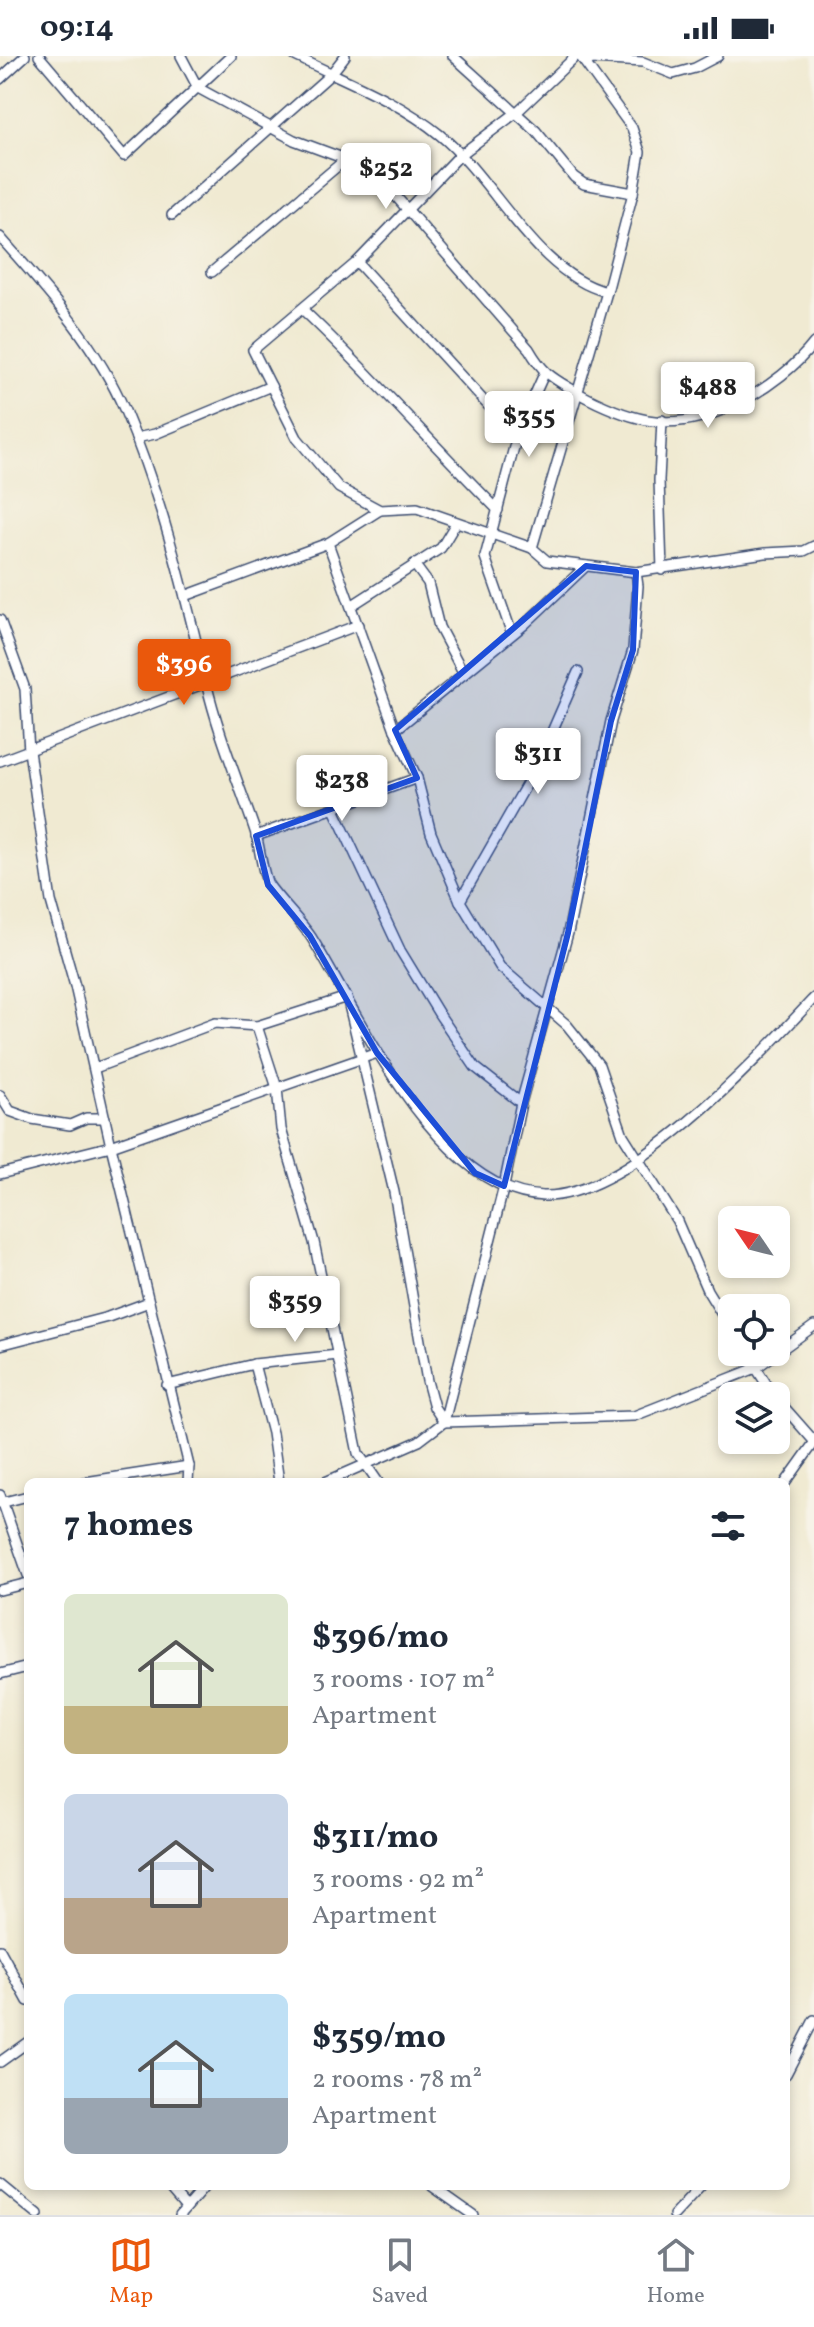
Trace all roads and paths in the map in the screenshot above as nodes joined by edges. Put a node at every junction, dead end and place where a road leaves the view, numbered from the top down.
1 (25, 56) edge
2 (39, 56) edge
3 (181, 56) edge
4 (231, 56) edge
5 (295, 56) edge
6 (345, 56) edge
7 (453, 56) edge
8 (718, 56) edge
9 (581, 58) edge
10 (331, 74) junction
11 (0, 79) edge
12 (198, 88) junction
13 (517, 112) junction
14 (270, 128) junction
15 (459, 156) junction
16 (346, 159) junction
17 (633, 193) junction
18 (408, 212) junction
19 (172, 215) dead end
20 (0, 237) edge
21 (357, 262) junction
22 (212, 272) dead end
23 (607, 292) junction
24 (302, 309) junction
25 (814, 343) edge
26 (544, 374) junction
27 (271, 386) junction
28 (579, 393) junction
29 (662, 420) junction
30 (518, 432) junction
31 (136, 438) junction
32 (380, 510) junction
33 (498, 510) junction
34 (456, 523) junction
35 (491, 534) junction
36 (328, 543) junction
37 (814, 546) edge
38 (532, 548) junction
39 (414, 564) junction
40 (586, 566) junction
41 (662, 570) junction
42 (636, 572) junction
43 (185, 596) junction
44 (351, 606) junction
45 (0, 620) edge
46 (358, 625) junction
47 (512, 634) junction
48 (578, 672) dead end
49 (464, 674) junction
50 (205, 682) junction
51 (395, 730) junction
52 (29, 751) junction
53 (0, 761) edge
54 (417, 778) junction
55 (334, 809) junction
56 (256, 836) junction
57 (460, 901) junction
58 (347, 997) junction
59 (814, 998) edge
60 (547, 1008) junction
61 (257, 1026) junction
62 (377, 1053) junction
63 (362, 1058) junction
64 (95, 1068) junction
65 (277, 1088) junction
66 (0, 1095) edge
67 (521, 1103) junction
68 (105, 1118) junction
69 (111, 1146) junction
70 (637, 1161) junction
71 (0, 1174) edge
72 (504, 1186) junction
73 (149, 1302) junction
74 (718, 1308) edge
75 (814, 1326) edge
76 (0, 1345) edge
77 (338, 1355) junction
78 (254, 1364) junction
79 (756, 1368) junction
80 (765, 1382) edge
81 (167, 1385) junction
82 (790, 1414) edge
83 (444, 1422) junction
84 (814, 1442) edge
85 (365, 1463) junction
86 (189, 1466) junction
87 (111, 1478) edge
88 (188, 1478) edge
89 (278, 1478) edge
90 (333, 1478) edge
91 (375, 1478) edge
92 (789, 1478) edge
93 (24, 1497) edge
94 (1, 1500) edge
95 (24, 1564) edge
96 (24, 1584) edge
97 (0, 1590) edge
98 (24, 1668) edge
99 (0, 1674) edge
100 (0, 1950) edge
101 (24, 1994) edge
102 (814, 2020) edge
103 (24, 2045) edge
104 (0, 2062) edge
105 (790, 2066) edge
106 (0, 2184) edge
107 (170, 2190) edge
108 (201, 2190) edge
109 (438, 2190) edge
110 (697, 2190) edge
111 (183, 2211) edge
112 (38, 2215) edge
113 (473, 2215) edge
114 (674, 2215) edge

1 - 11 street
2 - 12 street
3 - 12 street
4 - 12 street
5 - 10 street
6 - 10 street
7 - 13 street
8 - 9 street
9 - 13 street
9 - 17 street
10 - 14 street
10 - 15 street
12 - 14 street
13 - 15 street
13 - 17 street
14 - 16 street
14 - 19 street
15 - 18 street
15 - 23 street
16 - 18 street
16 - 22 street
17 - 23 street
18 - 21 street
18 - 26 street
20 - 31 street
21 - 24 street
21 - 30 street
23 - 28 street
24 - 27 street
24 - 33 street
25 - 29 street
26 - 28 street
26 - 30 street
27 - 31 street
27 - 32 street
28 - 29 street
28 - 38 street
29 - 41 street
30 - 33 street
31 - 43 street
32 - 34 street
32 - 36 street
33 - 35 street
34 - 35 street
34 - 39 street
35 - 38 street
35 - 47 street
36 - 43 street
36 - 44 street
37 - 41 street
38 - 40 street
39 - 44 street
39 - 49 street
40 - 42 street
40 - 47 street
41 - 42 street
42 - 60 street
43 - 50 street
44 - 46 street
45 - 52 street
46 - 50 street
46 - 51 street
47 - 49 street
48 - 57 street
49 - 51 street
50 - 52 street
50 - 56 street
51 - 54 street
52 - 53 street
52 - 64 street
54 - 55 street
54 - 57 street
55 - 56 street
55 - 67 street
56 - 58 street
57 - 60 street
58 - 61 street
58 - 62 street
58 - 63 street
59 - 70 street
60 - 67 street
60 - 70 street
61 - 64 street
61 - 65 street
62 - 63 street
62 - 72 street
63 - 65 street
63 - 83 street
64 - 68 street
65 - 69 street
65 - 77 street
66 - 68 street
67 - 72 street
68 - 69 street
69 - 71 street
69 - 73 street
70 - 72 street
70 - 74 street
72 - 83 street
73 - 76 street
73 - 81 street
75 - 79 street
77 - 78 street
77 - 85 street
78 - 81 street
78 - 89 street
79 - 80 street
79 - 83 street
81 - 86 street
82 - 84 street
83 - 85 street
84 - 92 street
85 - 90 street
85 - 91 street
86 - 87 street
86 - 88 street
93 - 94 street
94 - 95 street
96 - 97 street
98 - 99 street
100 - 101 street
102 - 105 street
103 - 104 street
106 - 112 street
107 - 111 street
108 - 111 street
109 - 113 street
110 - 114 street

